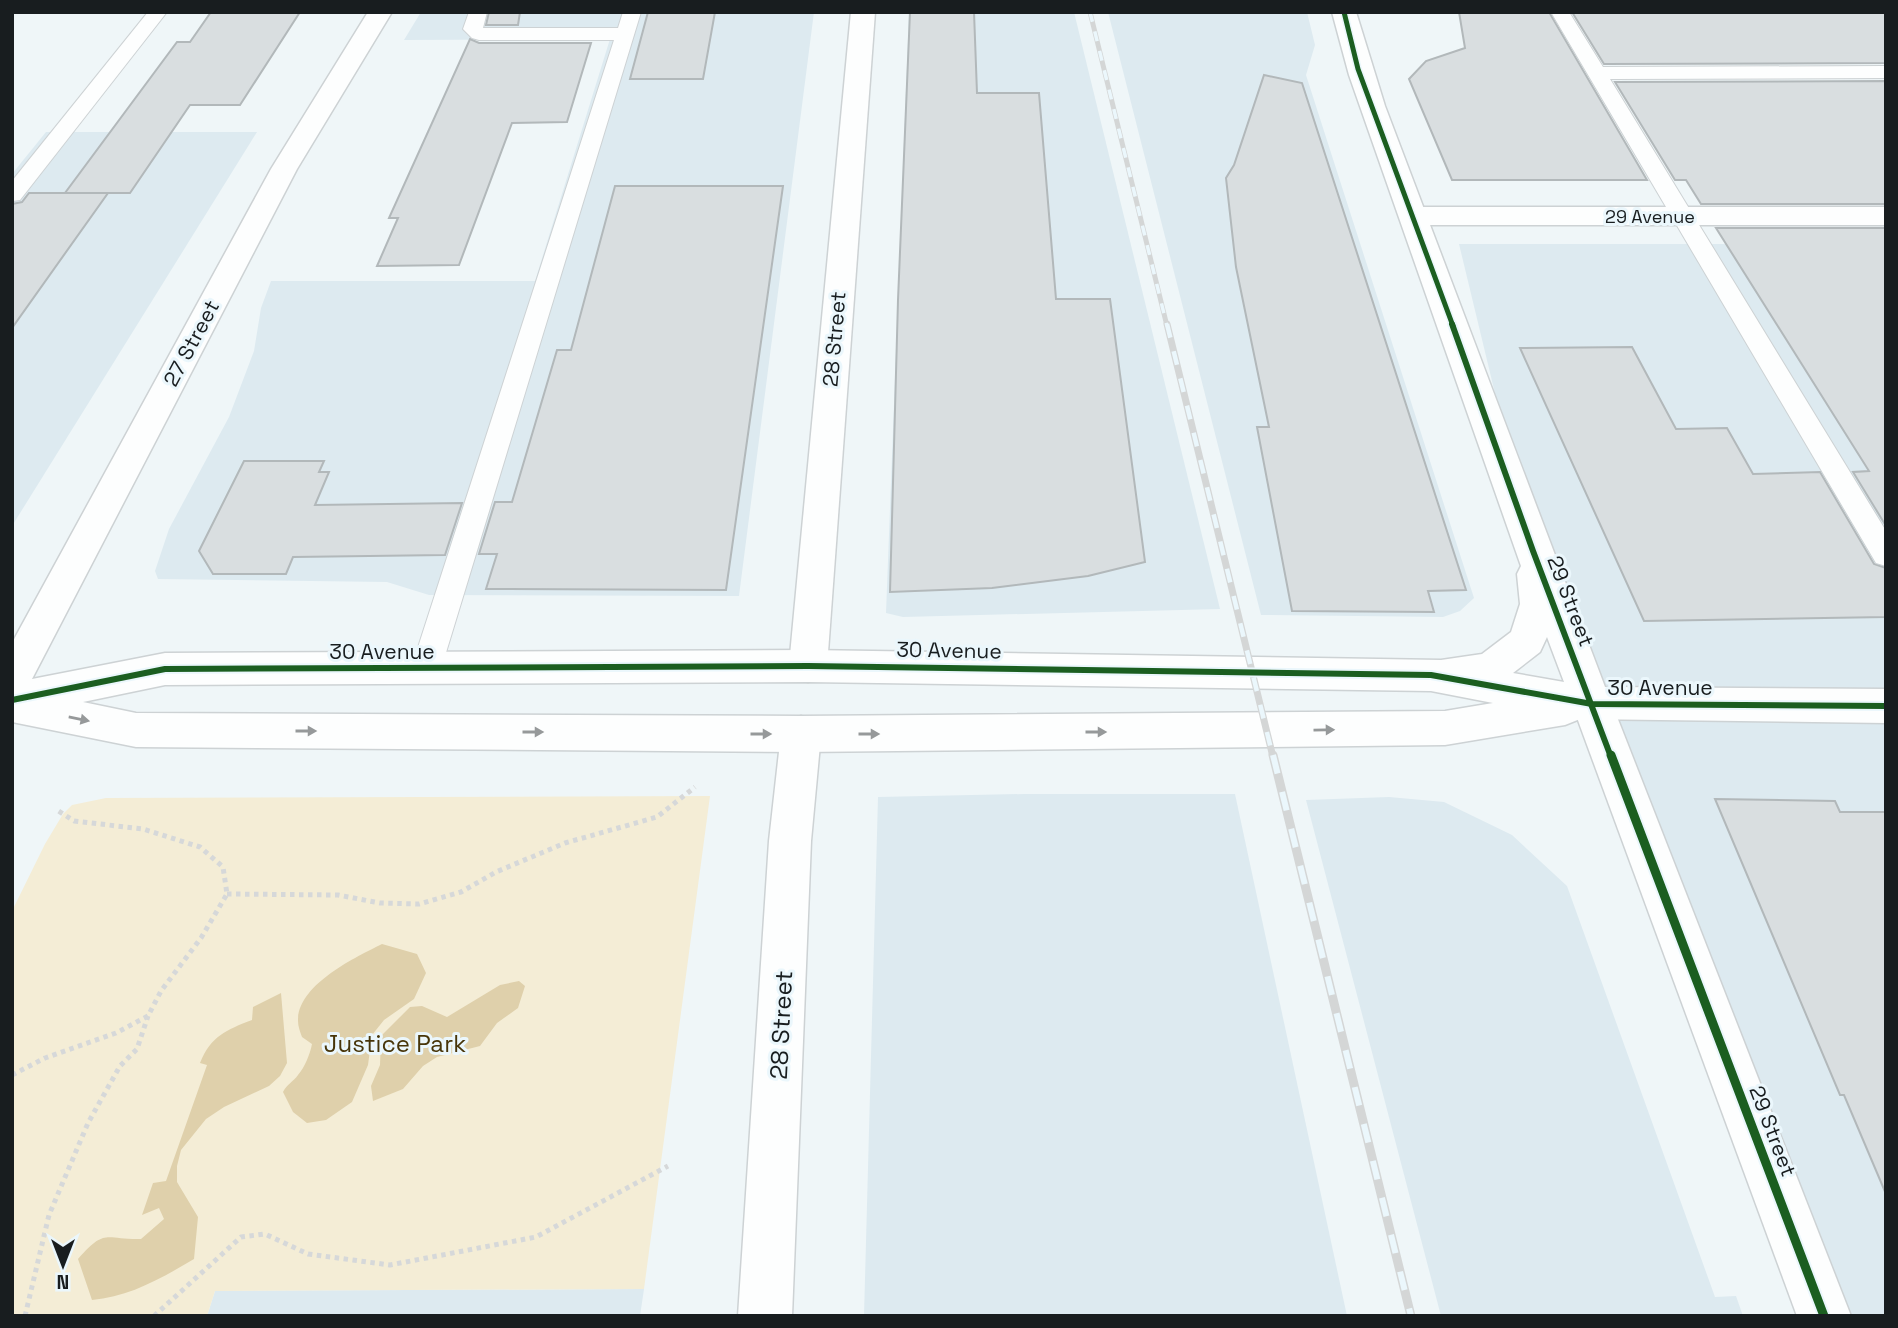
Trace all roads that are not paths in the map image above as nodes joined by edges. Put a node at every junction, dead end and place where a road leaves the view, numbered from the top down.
1 (158, 12) edge
2 (380, 12) edge
3 (478, 12) edge
4 (863, 12) edge
5 (1344, 12) edge
6 (1560, 12) edge
7 (629, 23) edge
8 (1886, 72) edge
9 (1595, 74) junction
10 (12, 195) edge
11 (1414, 216) junction
12 (1683, 216) junction
13 (1886, 216) edge
14 (1533, 551) junction
15 (1886, 555) edge
16 (808, 666) junction
17 (426, 668) junction
18 (1431, 675) junction
19 (12, 680) edge
20 (12, 703) edge
21 (1591, 704) junction
22 (1886, 706) edge
23 (800, 734) junction
24 (765, 1316) edge
25 (1824, 1316) edge

1 - 10 lane
2 - 19 street, 27 Street
3 - 7 lane
4 - 16 street, 28 Street
5 - 11 street, 29 Street
6 - 9 lane
7 - 17 lane
8 - 9 lane
9 - 12 lane
11 - 12 street, 29 Avenue
11 - 14 street, 29 Street
12 - 13 street, 29 Avenue
12 - 15 lane
14 - 18 street
14 - 21 street, 29 Street
16 - 17 street, 30 Avenue
16 - 18 street, 30 Avenue
17 - 20 street, 30 Avenue
18 - 21 street, 30 Avenue
20 -> 23 street, 30 Avenue
21 - 22 street, 30 Avenue
23 -> 21 street, 30 Avenue
21 - 25 street, 29 Street
23 - 24 street, 28 Street

